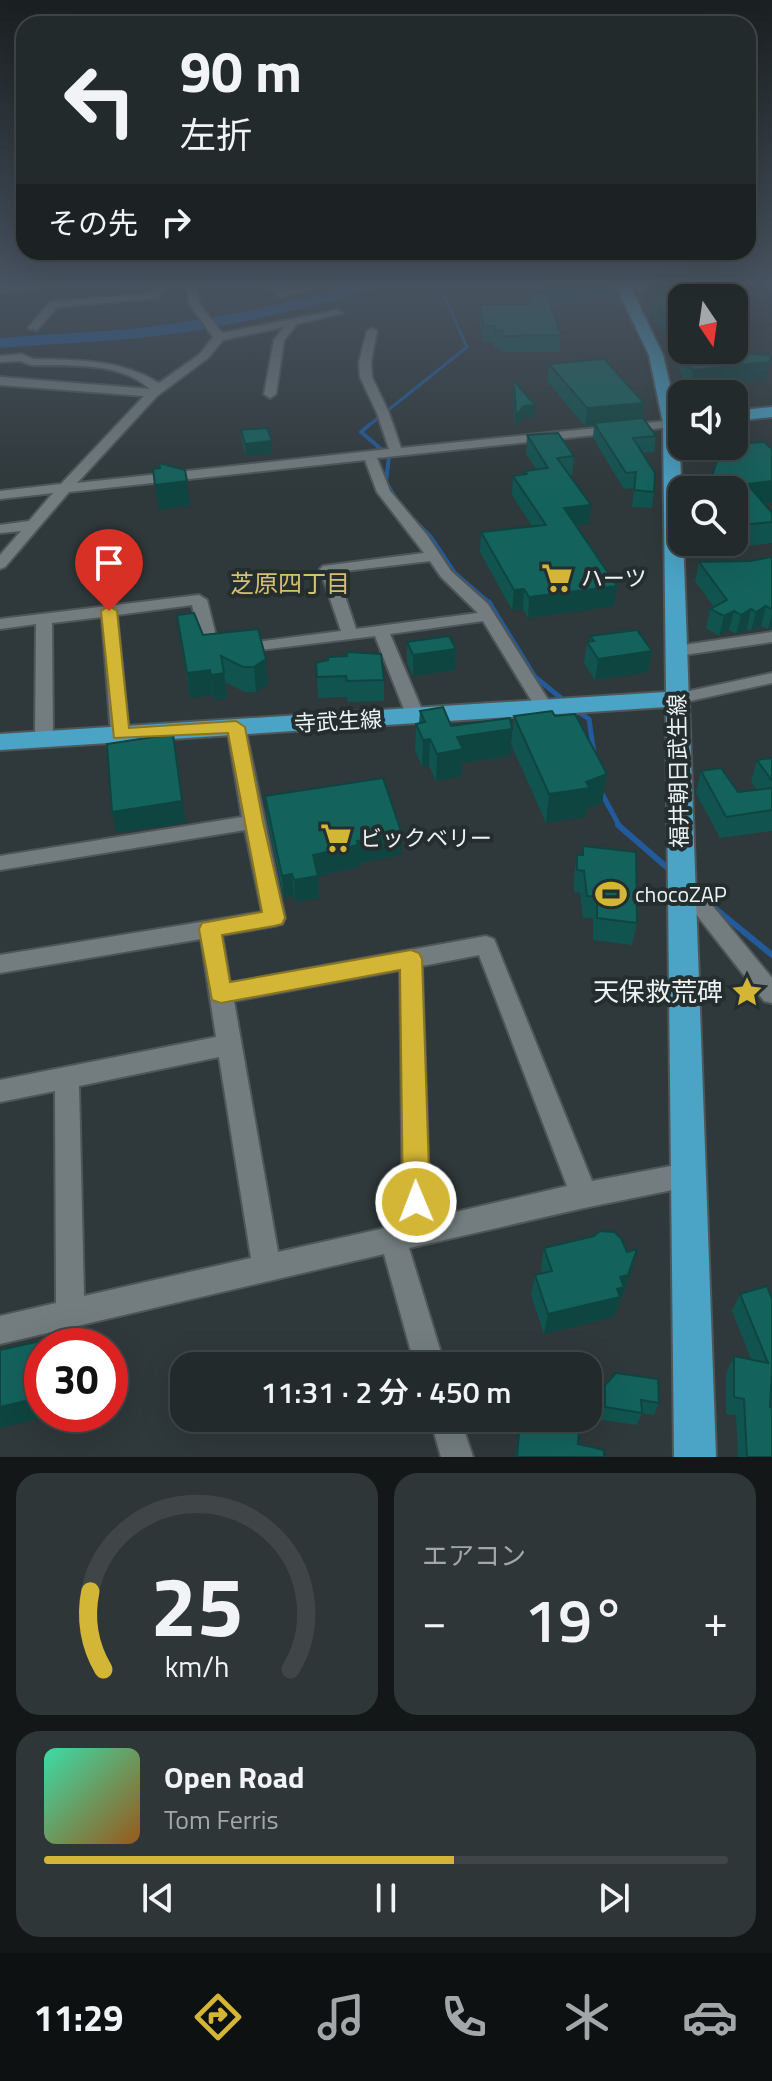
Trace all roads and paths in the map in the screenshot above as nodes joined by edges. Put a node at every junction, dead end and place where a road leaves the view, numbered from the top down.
1 (205, 354) edge
2 (277, 354) edge
3 (367, 354) edge
4 (655, 354) edge
5 (0, 359) edge
6 (31, 362) junction
7 (6, 380) edge
8 (0, 392) edge
9 (154, 392) junction
10 (270, 394) dead end
11 (668, 396) edge
12 (772, 412) edge
13 (748, 415) edge
14 (668, 424) edge
15 (396, 452) junction
16 (369, 454) junction
17 (676, 460) edge
18 (0, 482) edge
19 (65, 488) junction
20 (0, 495) edge
21 (33, 525) junction
22 (0, 529) edge
23 (432, 556) junction
24 (0, 564) edge
25 (109, 611) junction
26 (488, 616) junction
27 (44, 620) junction
28 (0, 624) edge
29 (381, 631) junction
30 (350, 634) junction
31 (772, 637) edge
32 (677, 651) junction
33 (772, 678) edge
34 (676, 699) junction
35 (545, 709) junction
36 (416, 717) junction
37 (236, 727) junction
38 (120, 734) junction
39 (44, 739) junction
40 (0, 742) edge
41 (253, 822) junction
42 (0, 863) edge
43 (680, 878) junction
44 (210, 929) junction
45 (411, 959) junction
46 (0, 964) edge
47 (221, 994) junction
48 (772, 994) edge
49 (229, 1045) junction
50 (67, 1078) junction
51 (0, 1091) edge
52 (687, 1175) junction
53 (584, 1195) junction
54 (405, 1236) junction
55 (267, 1269) junction
56 (70, 1314) junction
57 (0, 1330) edge
58 (427, 1352) edge
59 (449, 1432) edge
60 (457, 1457) edge
61 (695, 1457) edge

1 - 9 street
2 - 10 street
3 - 15 street
4 - 11 main road, 福井朝日武生線
5 - 6 street
6 - 7 street
6 - 9 street
7 - 8 street
7 - 9 street
9 - 19 street
12 - 13 main road
14 - 15 street
15 - 16 street
16 - 19 street
16 - 23 street
17 - 32 main road, 福井朝日武生線
18 - 19 street
19 - 20 street
19 - 21 street
21 - 22 street
21 - 24 street
23 - 26 street
23 - 30 street
25 - 27 street
25 - 30 street
25 - 38 street
26 - 29 street
26 - 35 street
27 - 28 street
27 - 39 street
29 - 30 street
29 - 36 street
31 - 32 street
32 - 34 main road, 福井朝日武生線
33 - 34 street
34 - 35 main road, 寺武生線
34 - 43 main road, 福井朝日武生線
35 - 36 main road, 寺武生線
36 - 37 main road, 寺武生線
37 - 38 main road, 寺武生線
37 - 41 street
38 - 39 main road, 寺武生線
39 - 40 main road, 寺武生線
41 - 42 street
41 - 44 street
43 - 48 street
43 - 52 main road, 福井朝日武生線
44 - 46 street
44 - 47 street
45 - 47 street
45 - 53 street
45 - 54 street
47 - 49 street
49 - 50 street
49 - 55 street
50 - 51 street
50 - 56 street
52 - 53 street
52 - 61 main road, 福井朝日武生線
53 - 54 street
54 - 55 street
54 - 58 street
55 - 56 street
56 - 57 street
59 - 60 street

